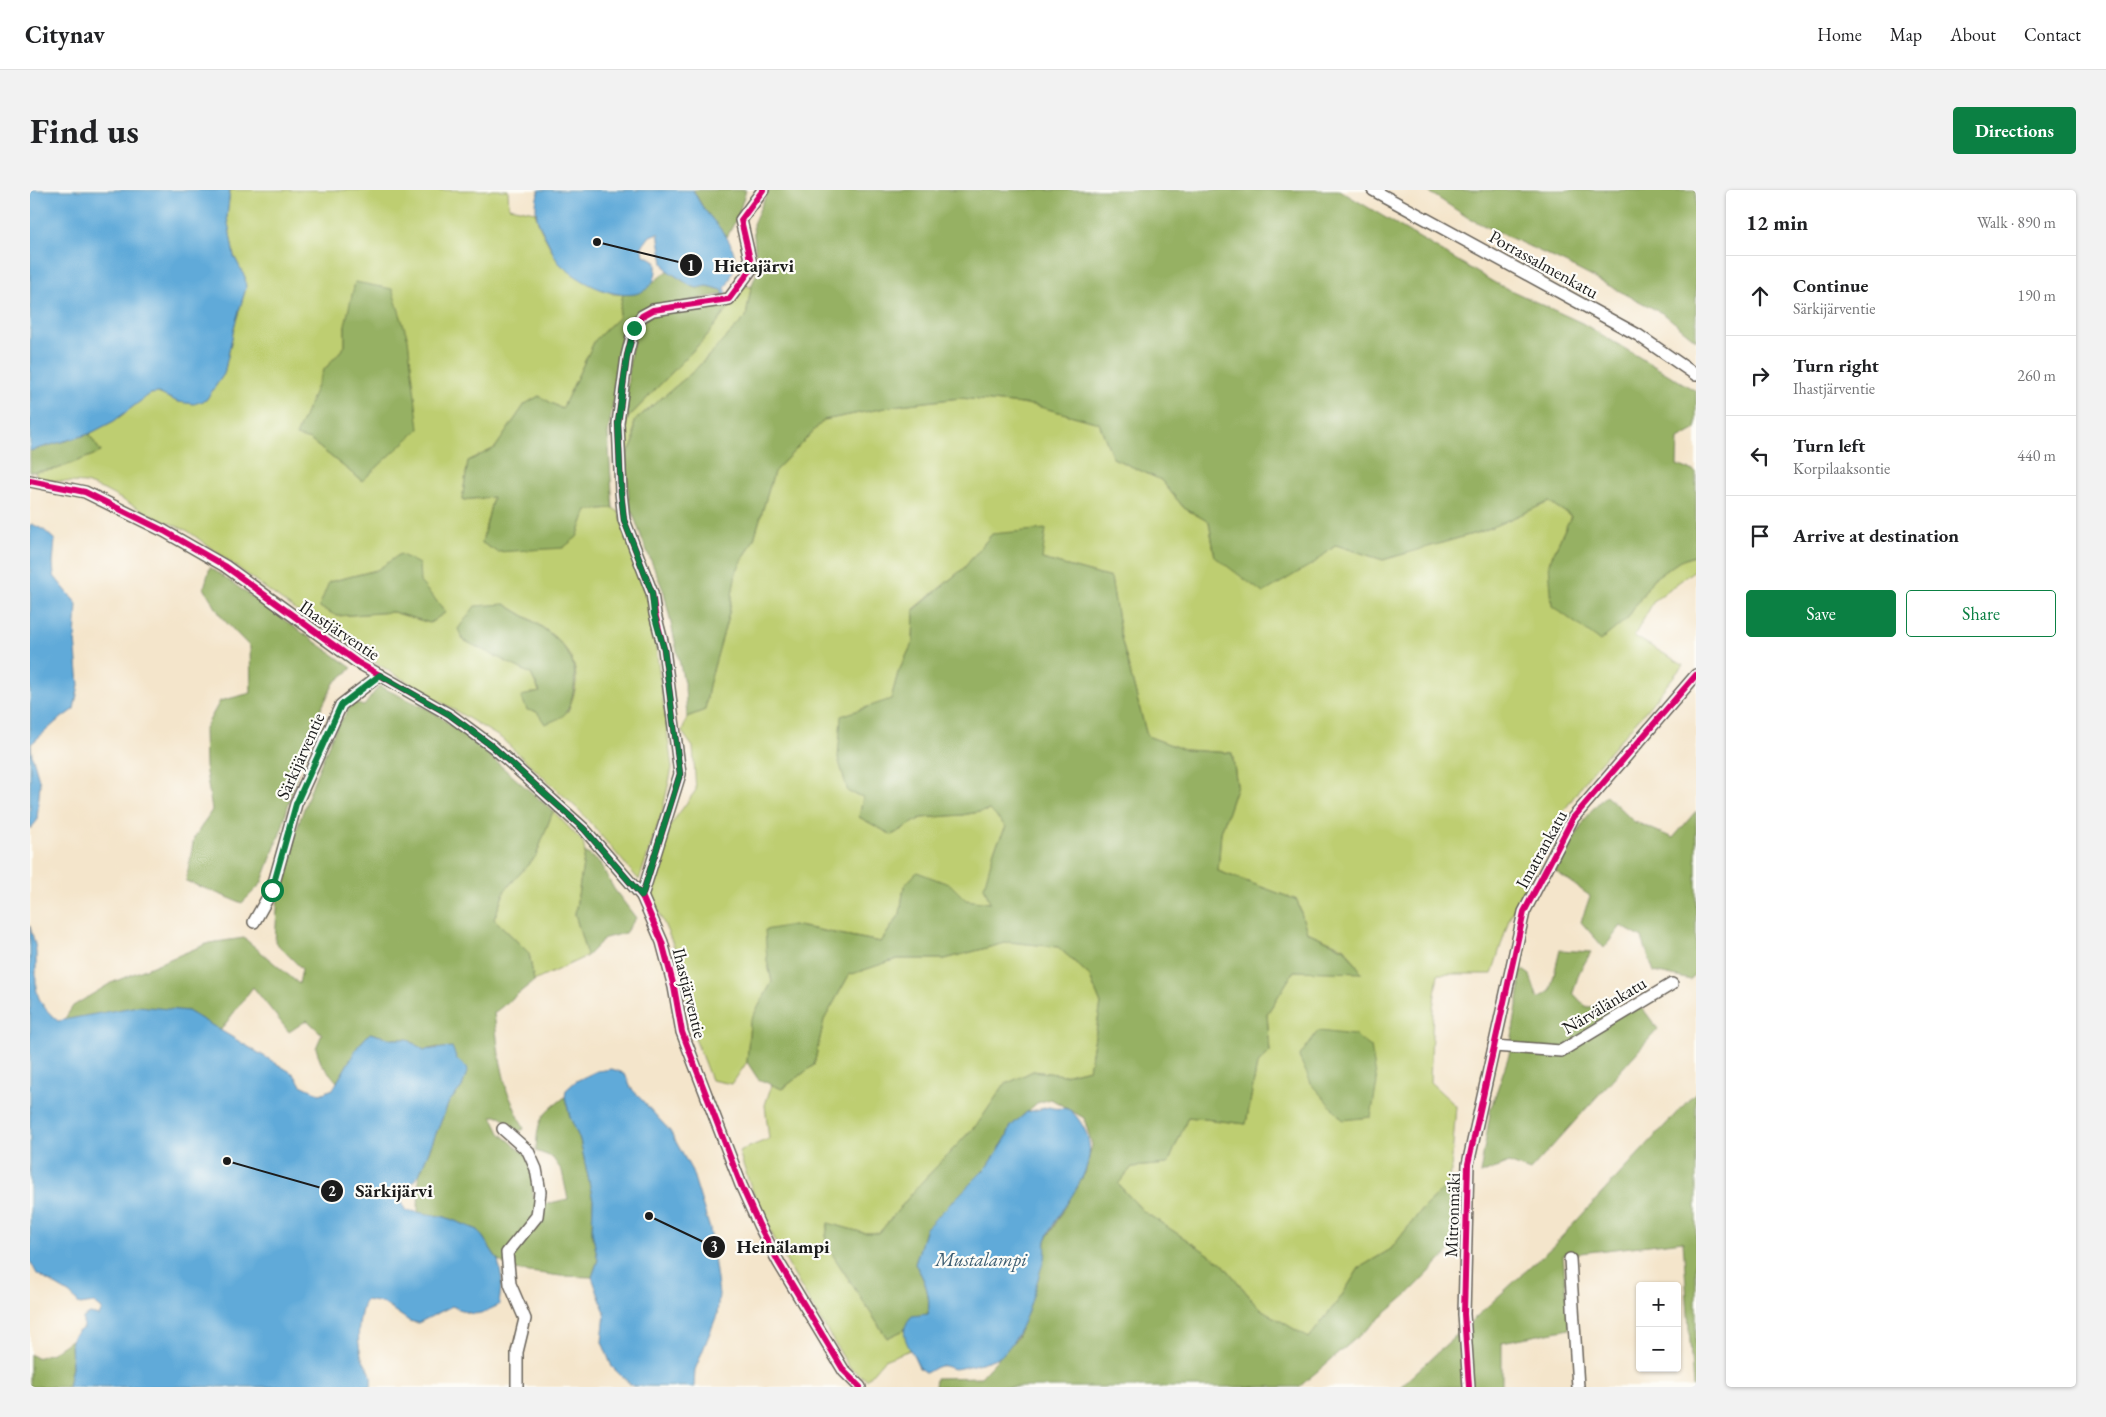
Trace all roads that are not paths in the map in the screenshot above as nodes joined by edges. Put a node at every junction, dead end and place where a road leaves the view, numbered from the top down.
1 (763, 190) edge
2 (1373, 190) edge
3 (1696, 375) edge
4 (30, 481) edge
5 (380, 675) junction
6 (1696, 675) edge
7 (642, 896) junction
8 (254, 922) dead end
9 (1672, 984) dead end
10 (1494, 1046) junction
11 (502, 1128) dead end
12 (1570, 1259) dead end
13 (518, 1387) edge
14 (860, 1387) edge
15 (1469, 1387) edge
16 (1578, 1387) edge

1 - 7 street
2 - 3 street, Porrassalmenkatu
4 - 5 street, Ihastjärventie
5 - 7 street, Ihastjärventie
5 - 8 street, Särkijärventie
6 - 10 street, Imatrankatu
7 - 14 street, Ihastjärventie
9 - 10 street, Närvälänkatu
10 - 15 street, Mitronmäki
11 - 13 street
12 - 16 street

